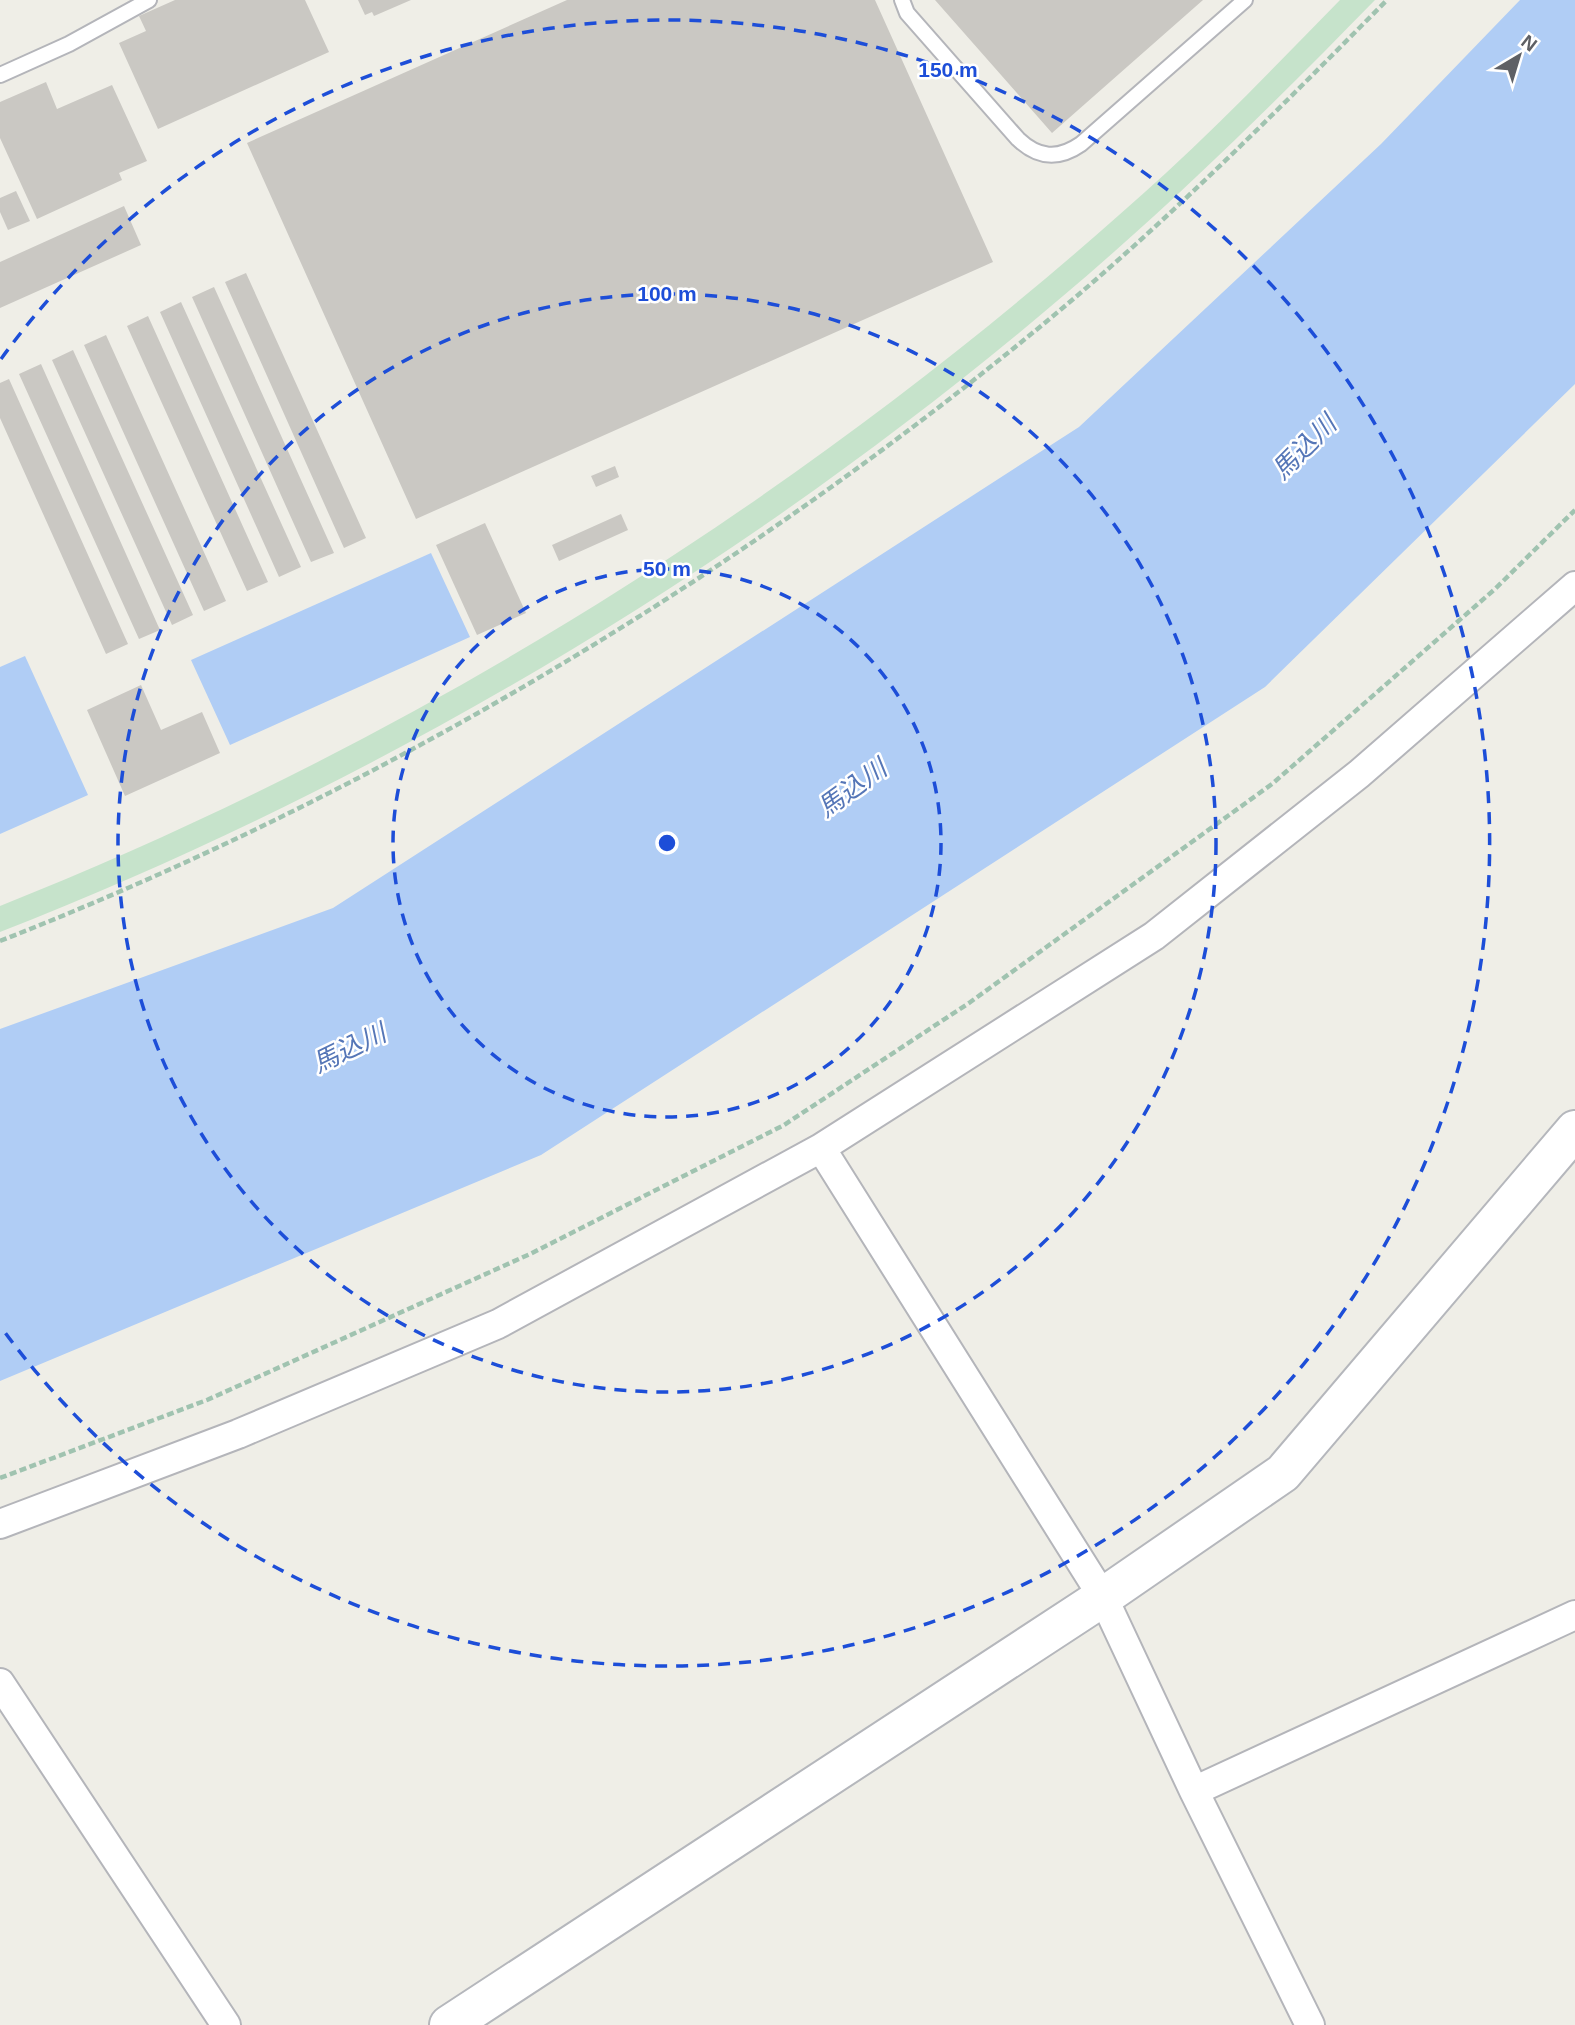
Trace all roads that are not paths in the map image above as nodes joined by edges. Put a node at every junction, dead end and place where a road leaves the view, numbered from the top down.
1 (149, 0) edge
2 (902, 0) edge
3 (1245, 0) edge
4 (0, 75) edge
5 (1575, 586) edge
6 (1575, 1130) edge
7 (821, 1148) junction
8 (0, 1524) edge
9 (1103, 1597) junction
10 (1575, 1615) edge
11 (0, 1683) edge
12 (1194, 1791) junction
13 (226, 2025) edge
14 (449, 2025) edge
15 (1310, 2025) edge

1 - 4 lane
2 - 3 lane
5 - 7 street
6 - 9 street
7 - 8 street
7 - 9 street
9 - 12 street
9 - 14 street
10 - 12 street
11 - 13 street
12 - 15 street

